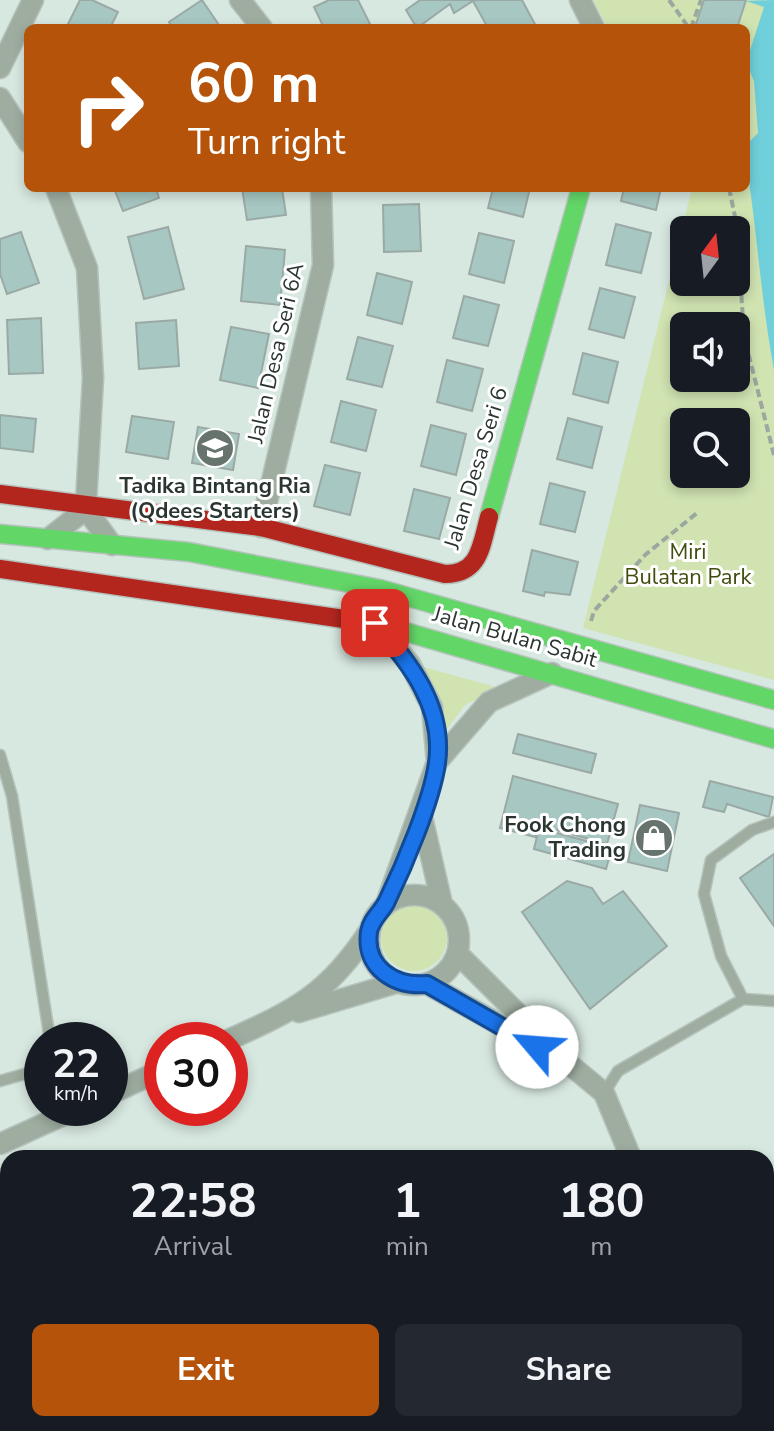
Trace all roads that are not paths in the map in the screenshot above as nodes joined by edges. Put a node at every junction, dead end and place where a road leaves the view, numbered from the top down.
1 (33, 0) edge
2 (240, 0) edge
3 (580, 0) edge
4 (259, 24) edge
5 (592, 24) edge
6 (0, 68) edge
7 (0, 98) edge
8 (24, 136) edge
9 (58, 192) edge
10 (321, 192) edge
11 (580, 192) edge
12 (0, 494) edge
13 (86, 506) junction
14 (261, 527) junction
15 (0, 534) edge
16 (48, 539) junction
17 (112, 545) junction
18 (0, 569) edge
19 (375, 623) junction
20 (553, 672) junction
21 (774, 700) edge
22 (774, 739) edge
23 (0, 755) edge
24 (437, 762) junction
25 (421, 813) junction
26 (774, 822) edge
27 (386, 904) junction
28 (442, 904) junction
29 (369, 931) junction
30 (458, 954) junction
31 (399, 982) junction
32 (427, 984) junction
33 (743, 999) junction
34 (774, 1001) edge
35 (280, 1017) junction
36 (47, 1022) edge
37 (248, 1031) edge
38 (563, 1059) junction
39 (24, 1074) edge
40 (0, 1081) edge
41 (604, 1093) junction
42 (40, 1126) edge
43 (0, 1144) edge
44 (628, 1150) edge

1 - 6 street
2 - 4 street
3 - 5 street
7 - 8 street
9 - 13 street
10 - 14 street, Jalan Desa Seri 6A
11 - 14 main road, Jalan Desa Seri 6
12 - 13 main road, Jalan Desa Seri 6
13 - 14 main road, Jalan Desa Seri 6
13 - 16 street
13 - 17 street
15 - 16 main road, Jalan Bulan Sabit
16 - 17 main road, Jalan Bulan Sabit
17 - 21 main road, Jalan Bulan Sabit
18 - 19 main road, Jalan Bulan Sabit
19 - 20 main road, Jalan Bulan Sabit
19 - 24 street
20 - 22 main road, Jalan Bulan Sabit
20 - 24 street
23 - 36 lane
24 - 25 street
25 - 27 street
25 - 28 street
26 - 33 lane
27 - 28 street
27 - 29 street
28 - 30 street
29 - 31 street
29 - 35 street
30 - 32 street
30 - 38 street
31 - 32 street
31 - 35 street
32 - 38 street
33 - 34 lane
33 - 41 lane
35 - 37 street
38 - 41 street
39 - 40 lane
41 - 44 street
42 - 43 street

